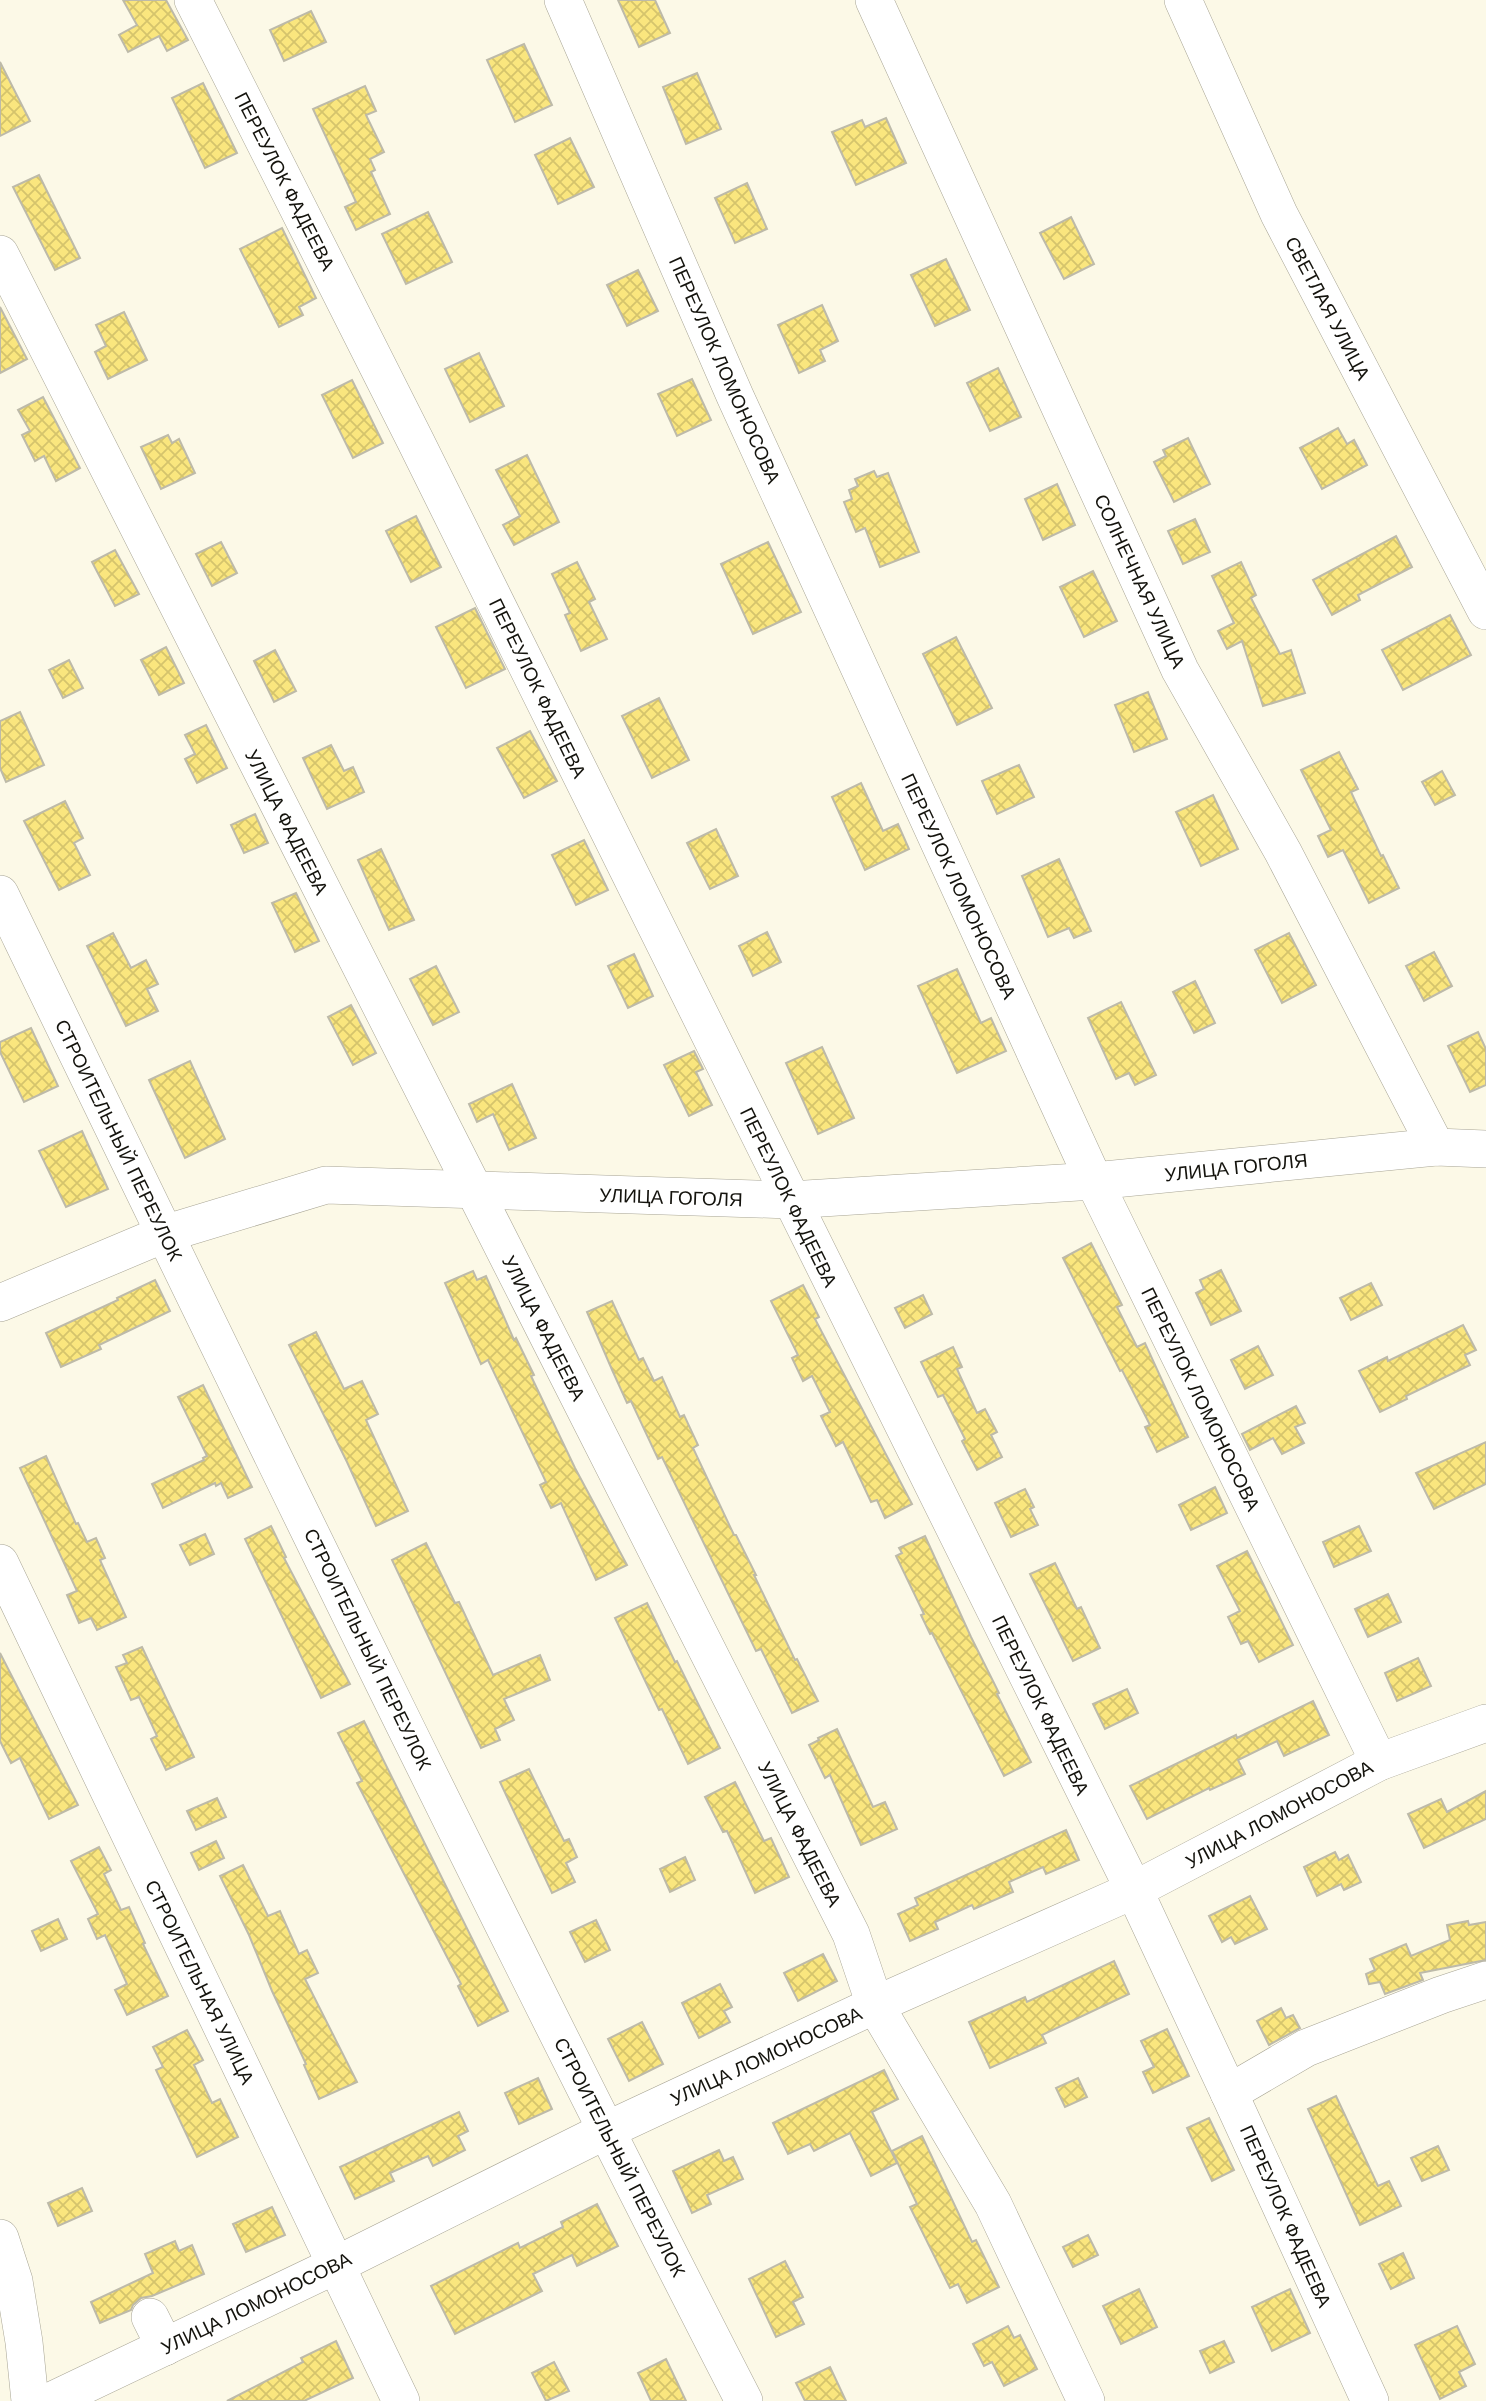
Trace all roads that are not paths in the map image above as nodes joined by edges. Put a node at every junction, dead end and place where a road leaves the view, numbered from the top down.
1 (194, 0) edge
2 (563, 0) edge
3 (874, 0) edge
4 (1183, 0) edge
5 (0, 254) edge
6 (1486, 611) edge
7 (0, 894) edge
8 (1436, 1147) junction
9 (1486, 1149) edge
10 (1094, 1181) junction
11 (474, 1191) junction
12 (790, 1200) junction
13 (164, 1234) junction
14 (0, 1303) edge
15 (0, 1563) edge
16 (1486, 1723) edge
17 (1379, 1762) junction
18 (1134, 1890) junction
19 (1486, 1980) edge
20 (875, 2005) junction
21 (1230, 2093) junction
22 (605, 2131) junction
23 (0, 2238) edge
24 (336, 2265) junction
25 (30, 2401) edge
26 (51, 2401) edge
27 (401, 2401) edge
28 (744, 2401) edge
29 (1086, 2401) edge
30 (1370, 2401) edge

1 - 12 street, ПЕРЕУЛОК ФАДЕЕВА
2 - 10 street, ПЕРЕУЛОК ЛОМОНОСОВА
3 - 8 street, СОЛНЕЧНАЯ УЛИЦА
4 - 6 street, СВЕТЛАЯ УЛИЦА
5 - 11 street, УЛИЦА ФАДЕЕВА
7 - 13 street, СТРОИТЕЛЬНЫЙ ПЕРЕУЛОК
8 - 9 street, УЛИЦА ГОГОЛЯ
8 - 10 street, УЛИЦА ГОГОЛЯ
10 - 12 street, УЛИЦА ГОГОЛЯ
10 - 17 street, ПЕРЕУЛОК ЛОМОНОСОВА
11 - 12 street, УЛИЦА ГОГОЛЯ
11 - 13 street, УЛИЦА ГОГОЛЯ
11 - 20 street, УЛИЦА ФАДЕЕВА
12 - 18 street, ПЕРЕУЛОК ФАДЕЕВА
13 - 14 street, УЛИЦА ГОГОЛЯ
13 - 22 street, СТРОИТЕЛЬНЫЙ ПЕРЕУЛОК
15 - 24 street, СТРОИТЕЛЬНАЯ УЛИЦА
16 - 17 street, УЛИЦА ЛОМОНОСОВА
17 - 18 street, УЛИЦА ЛОМОНОСОВА
18 - 20 street, УЛИЦА ЛОМОНОСОВА
18 - 21 street, ПЕРЕУЛОК ФАДЕЕВА
19 - 21 street
20 - 22 street, УЛИЦА ЛОМОНОСОВА
20 - 29 street, УЛИЦА ФАДЕЕВА
21 - 30 street, ПЕРЕУЛОК ФАДЕЕВА
22 - 24 street, УЛИЦА ЛОМОНОСОВА
22 - 28 street, СТРОИТЕЛЬНЫЙ ПЕРЕУЛОК
23 - 25 street
24 - 26 street, УЛИЦА ЛОМОНОСОВА
24 - 27 street, СТРОИТЕЛЬНАЯ УЛИЦА

